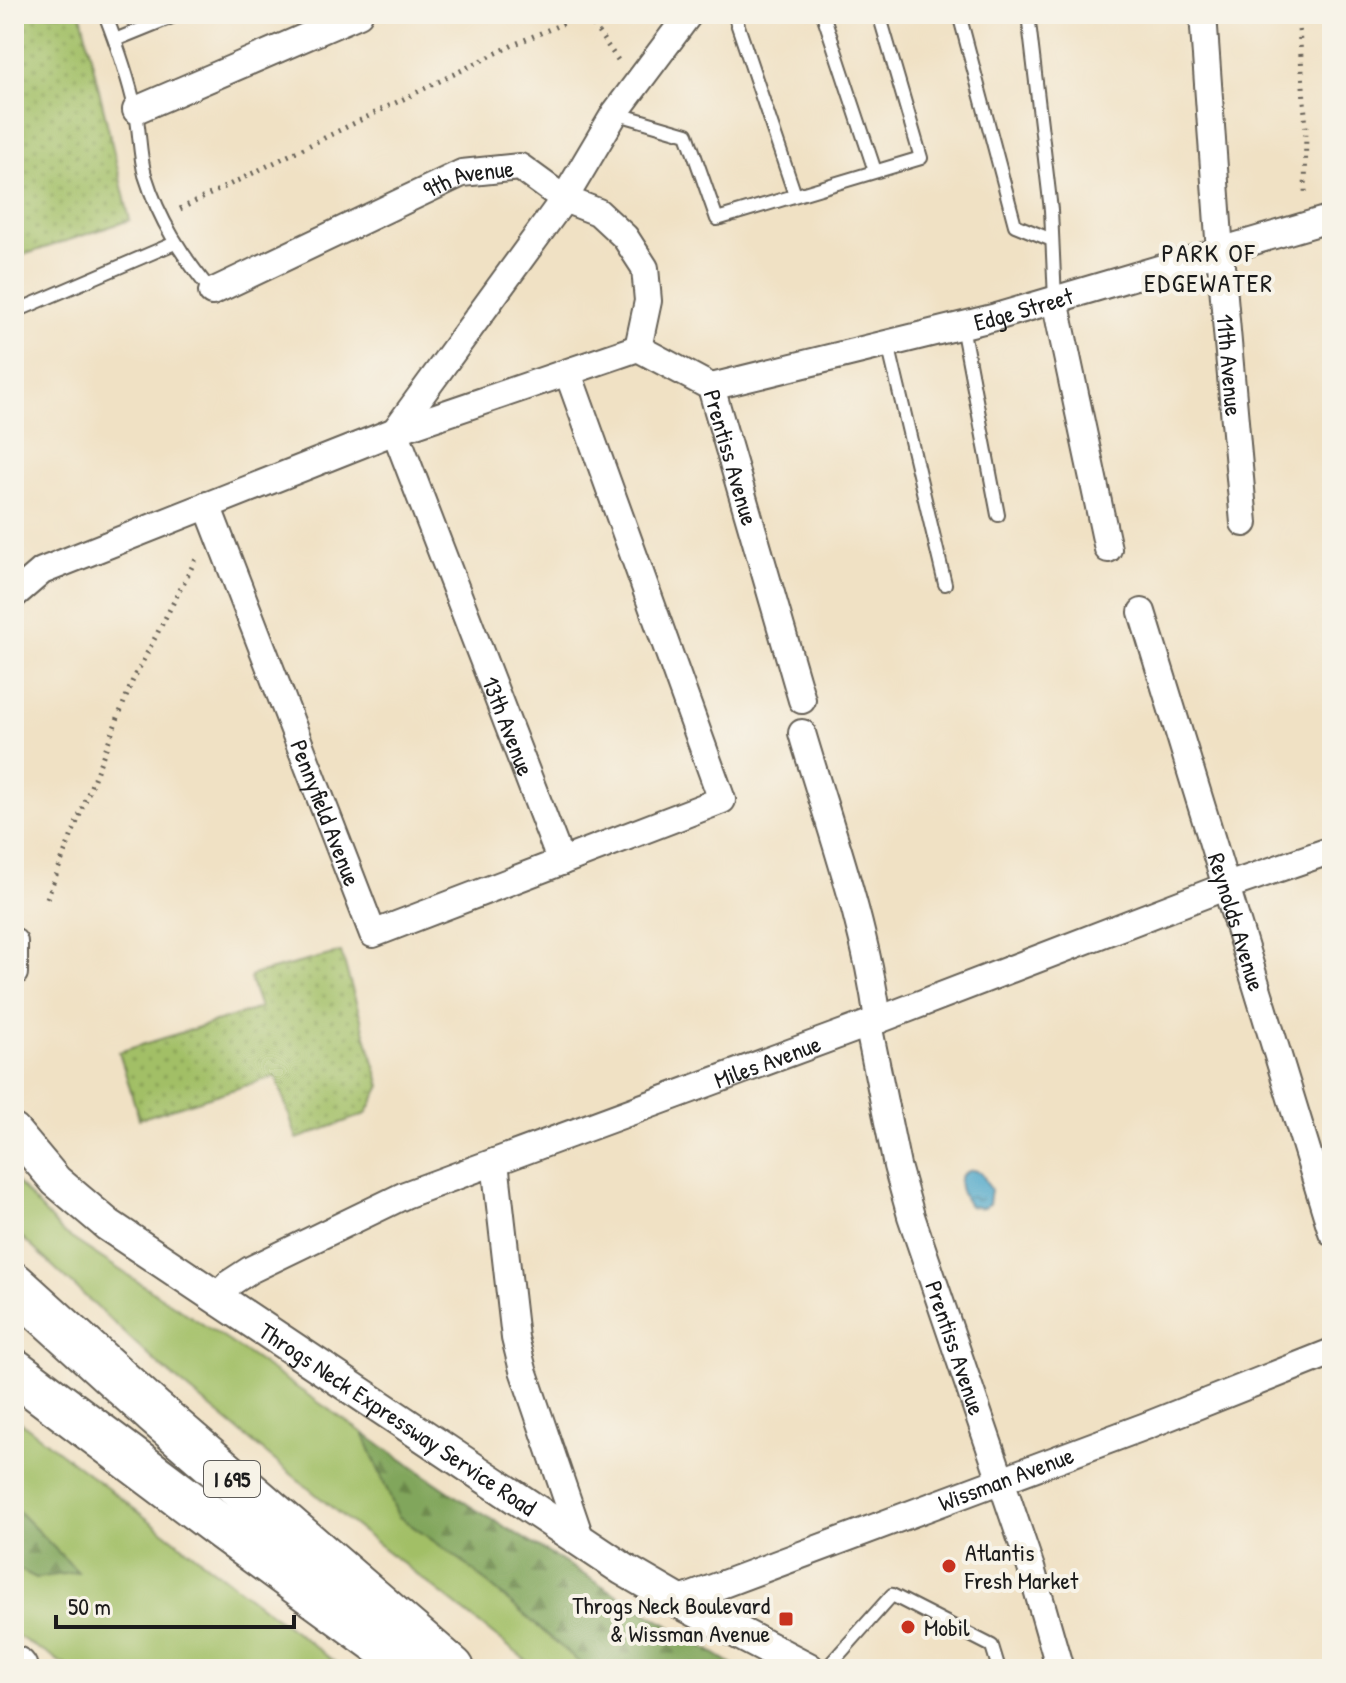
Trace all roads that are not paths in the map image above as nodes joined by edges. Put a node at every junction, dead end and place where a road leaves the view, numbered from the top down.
1 (105, 14) edge
2 (179, 14) edge
3 (359, 14) edge
4 (689, 14) edge
5 (734, 14) edge
6 (823, 14) edge
7 (879, 14) edge
8 (959, 14) edge
9 (1028, 14) edge
10 (1203, 14) edge
11 (115, 40) junction
12 (136, 110) junction
13 (615, 113) junction
14 (875, 171) junction
15 (795, 195) junction
16 (564, 199) junction
17 (1332, 218) edge
18 (1052, 240) junction
19 (175, 243) junction
20 (1220, 252) junction
21 (212, 292) joint
22 (1055, 300) junction
23 (14, 312) edge
24 (962, 326) junction
25 (888, 344) junction
26 (638, 348) junction
27 (568, 373) junction
28 (711, 387) junction
29 (395, 431) junction
30 (207, 505) junction
31 (998, 515) dead end
32 (1244, 523) dead end
33 (1108, 549) dead end
34 (945, 584) dead end
35 (14, 595) edge
36 (1142, 612) dead end
37 (802, 700) dead end
38 (802, 733) dead end
39 (1332, 850) edge
40 (561, 862) junction
41 (1227, 886) junction
42 (14, 942) edge
43 (14, 973) edge
44 (873, 1022) junction
45 (14, 1131) edge
46 (495, 1162) junction
47 (1332, 1232) edge
48 (14, 1285) edge
49 (216, 1297) junction
50 (1332, 1352) edge
51 (14, 1371) edge
52 (1001, 1480) junction
53 (581, 1540) junction
54 (678, 1601) junction
55 (418, 1669) edge
56 (452, 1669) edge
57 (808, 1669) edge
58 (826, 1669) edge
59 (999, 1669) edge
60 (1060, 1669) edge

1 - 11 lane
2 - 11 lane
3 - 12 street
4 - 13 street
5 - 15 lane
6 - 14 lane
7 - 14 lane
8 - 18 lane
9 - 18 lane
10 - 20 street, 11th Avenue
11 - 12 lane
12 - 19 lane
13 - 15 lane
13 - 16 street
14 - 15 lane
16 - 21 street, 9th Avenue
16 - 26 street
16 - 29 street
17 - 20 street, Edge Street
18 - 22 lane
19 - 21 lane
19 - 23 lane
20 - 22 street, Edge Street
20 - 32 street, 11th Avenue
22 - 24 street, Edge Street
22 - 33 street
24 - 25 street, Edge Street
24 - 31 lane
25 - 28 street, Edge Street
25 - 34 lane
26 - 27 street
26 - 28 street, Prentiss Avenue
27 - 29 street
27 - 40 street
28 - 37 street, Prentiss Avenue
29 - 30 street
29 - 40 street, 13th Avenue
30 - 35 street
30 - 40 street, Pennyfield Avenue
36 - 41 street, Reynolds Avenue
38 - 44 street, Prentiss Avenue
39 - 41 street, Miles Avenue
41 - 44 street, Miles Avenue
41 - 47 street, Reynolds Avenue
42 - 43 street
44 - 46 street, Miles Avenue
44 - 52 street, Prentiss Avenue
45 - 49 street, Throgs Neck Expressway Service Road
46 - 49 street, Miles Avenue
46 - 53 street
48 - 56 highway, I 695
49 - 53 street, Throgs Neck Expressway Service Road
50 - 52 street, Wissman Avenue
51 - 55 highway
52 - 54 street, Wissman Avenue
52 - 60 street, Prentiss Avenue
53 - 54 street, Throgs Neck Expressway Service Road
54 - 57 street, Throgs Neck Expressway Service Road
58 - 59 lane

